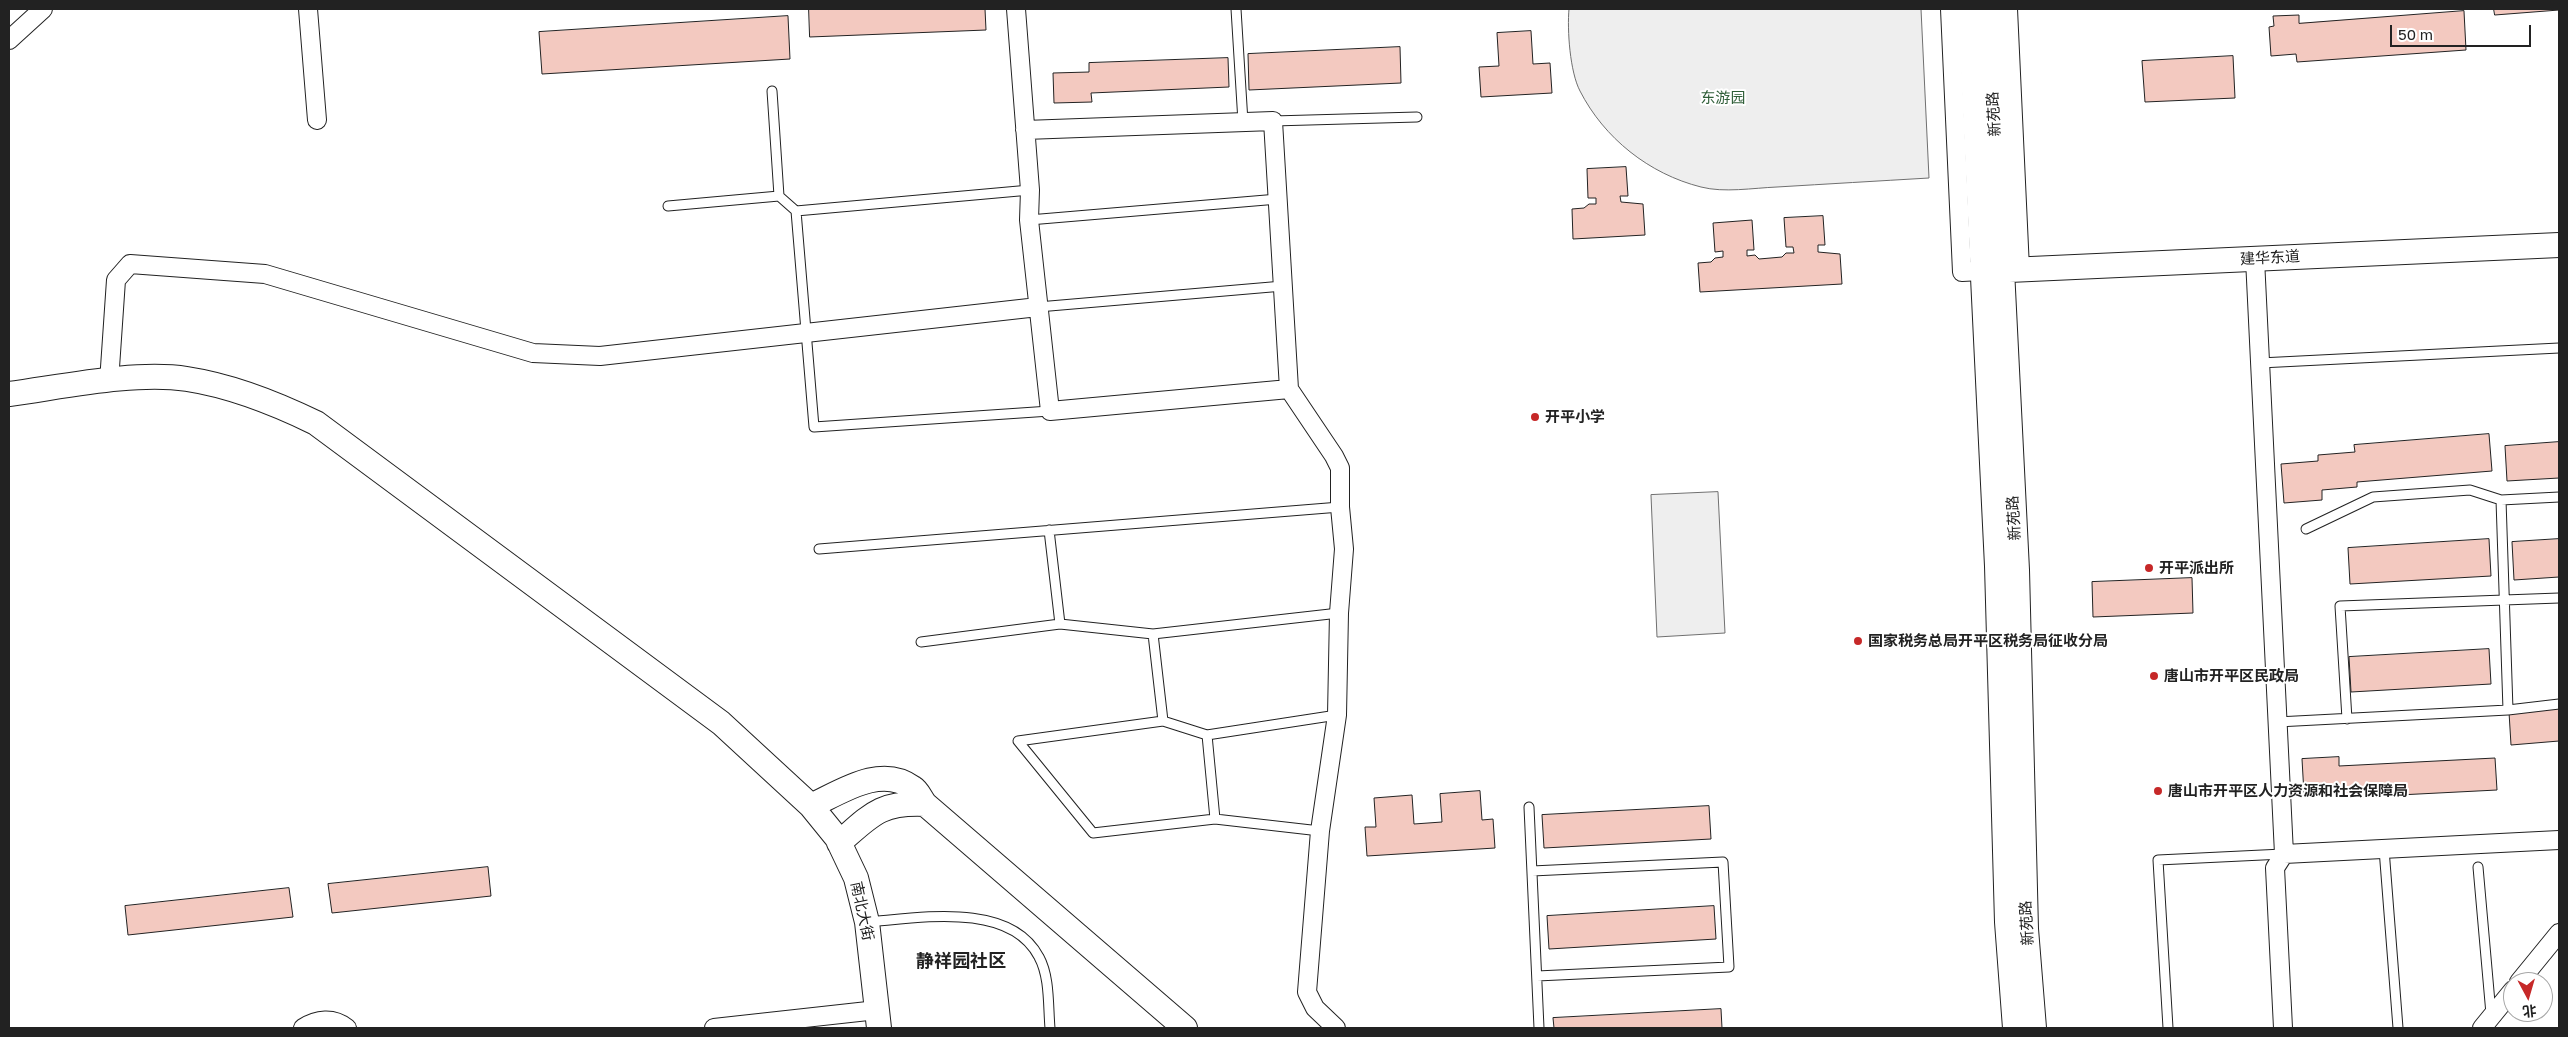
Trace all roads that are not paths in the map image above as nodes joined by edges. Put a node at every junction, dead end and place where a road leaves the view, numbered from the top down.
1 (43, 9) edge
2 (308, 9) edge
3 (1016, 9) edge
4 (1236, 9) edge
5 (1950, 9) edge
6 (1970, 9) edge
7 (1989, 9) edge
8 (2008, 9) edge
9 (9, 40) edge
10 (772, 91) dead end
11 (1417, 117) dead end
12 (317, 120) dead end
13 (1273, 121) junction
14 (1243, 122) junction
15 (1025, 130) junction
16 (1030, 190) junction
17 (780, 196) junction
18 (1278, 199) junction
19 (668, 206) dead end
20 (796, 211) junction
21 (1029, 220) junction
22 (2559, 245) edge
23 (2255, 259) junction
24 (2001, 270) junction
25 (1283, 286) junction
26 (1038, 307) junction
27 (806, 333) junction
28 (2559, 348) edge
29 (2260, 363) junction
30 (109, 382) junction
31 (1289, 389) junction
32 (9, 394) edge
33 (1050, 411) junction
34 (2559, 497) edge
35 (2500, 500) junction
36 (1340, 507) junction
37 (1049, 530) junction
38 (2306, 530) dead end
39 (819, 549) dead end
40 (2505, 598) junction
41 (2559, 598) edge
42 (1339, 613) junction
43 (1060, 624) junction
44 (1153, 634) junction
45 (921, 642) dead end
46 (2559, 704) edge
47 (2508, 710) junction
48 (1337, 716) junction
49 (2347, 720) junction
50 (1163, 721) junction
51 (2277, 722) junction
52 (1207, 735) junction
53 (924, 804) junction
54 (811, 806) junction
55 (1529, 807) dead end
56 (1214, 819) junction
57 (1320, 831) junction
58 (2559, 840) edge
59 (839, 843) junction
60 (2384, 849) junction
61 (2284, 854) junction
62 (2478, 867) dead end
63 (1532, 871) junction
64 (867, 922) junction
65 (2559, 933) edge
66 (2527, 972) edge
67 (1537, 976) junction
68 (2503, 1002) edge
69 (878, 1019) edge
70 (2486, 1023) edge
71 (303, 1028) edge
72 (347, 1028) edge
73 (714, 1028) edge
74 (1050, 1028) edge
75 (1185, 1028) edge
76 (1336, 1028) edge
77 (1539, 1028) edge
78 (2015, 1028) edge
79 (2034, 1028) edge
80 (2168, 1028) edge
81 (2283, 1028) edge
82 (2398, 1028) edge

1 - 9 street
2 - 12 street
3 - 15 street
4 - 14 lane
5 - 24 street
6 - 24 main road, 新苑路
7 - 24 main road, 新苑路
8 - 24 street
10 - 17 lane
11 - 13 lane
13 - 14 street
13 - 18 street
14 - 15 street
15 - 16 street
16 - 20 lane
16 - 21 street
17 - 19 lane
17 - 20 lane
18 - 21 lane
18 - 25 street
20 - 27 lane
21 - 26 street
22 - 23 main road, 建华东道
23 - 24 main road, 建华东道
23 - 29 street
24 - 78 main road, 新苑路
24 - 79 main road, 新苑路
25 - 26 lane
25 - 31 street
26 - 27 street
26 - 33 street
27 - 30 street
27 - 33 lane
28 - 29 lane
29 - 51 street
30 - 32 main road, 南北大街
30 - 54 main road, 南北大街
31 - 33 street
31 - 36 street
34 - 35 lane
35 - 38 lane
35 - 40 lane
36 - 37 lane
36 - 42 street
37 - 39 lane
37 - 43 lane
40 - 41 lane
40 - 47 lane
40 - 49 lane
42 - 44 lane
42 - 48 street
43 - 44 lane
43 - 45 lane
44 - 50 lane
46 - 47 lane
47 - 49 lane
48 - 52 lane
48 - 57 street
49 - 51 lane
50 - 52 lane
50 - 56 lane
51 - 61 street
52 - 56 lane
53 - 54 main road
53 - 59 main road
53 - 75 main road
54 - 59 main road, 南北大街
55 - 63 lane
56 - 57 lane
57 - 76 street
58 - 60 street
59 - 64 main road, 南北大街
60 - 61 street
60 - 82 lane
61 - 80 lane
61 - 81 street
62 - 70 lane
63 - 67 lane
63 - 67 lane
64 - 69 main road, 南北大街
64 - 74 lane
65 - 66 street
67 - 77 lane
68 - 70 street
69 - 73 street
71 - 72 street

